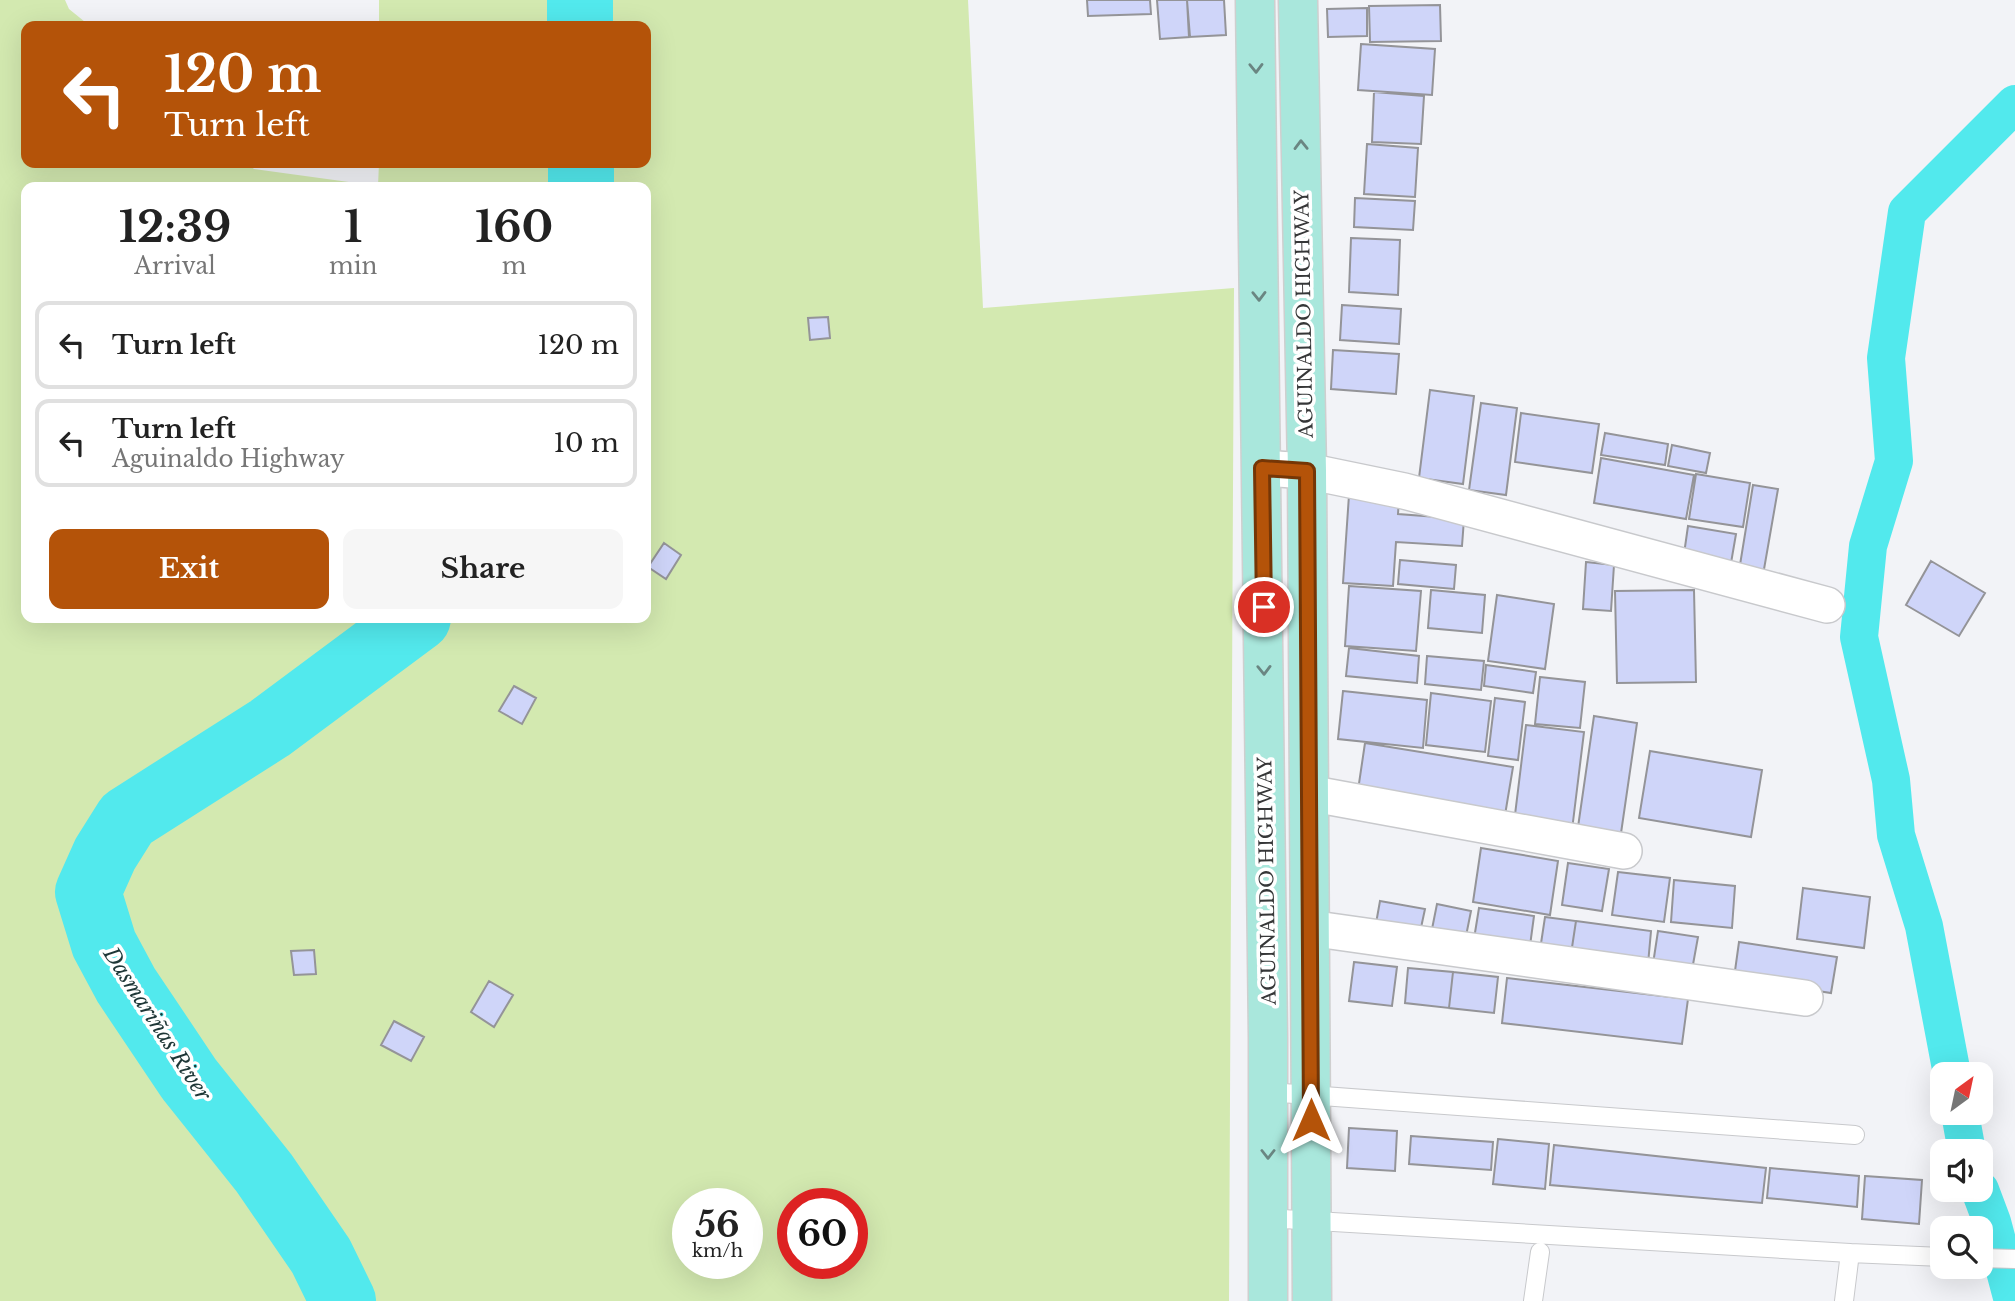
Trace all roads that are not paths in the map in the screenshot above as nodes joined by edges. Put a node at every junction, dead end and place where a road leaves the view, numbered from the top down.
1 (1255, 0) edge
2 (1298, 0) edge
3 (1262, 468) junction
4 (1307, 471) junction
5 (1828, 605) dead end
6 (1308, 793) junction
7 (1624, 851) dead end
8 (1309, 928) junction
9 (1805, 998) dead end
10 (1268, 1092) junction
11 (1311, 1095) junction
12 (1855, 1135) dead end
13 (1267, 1218) junction
14 (1311, 1220) junction
15 (1540, 1252) dead end
16 (1850, 1253) junction
17 (1930, 1256) edge
18 (1993, 1258) edge
19 (2015, 1259) edge
20 (1268, 1301) edge
21 (1312, 1301) edge
22 (1534, 1301) edge
23 (1844, 1301) edge

1 -> 3 main road, AGUINALDO HIGHWAY
4 -> 2 main road, AGUINALDO HIGHWAY
3 - 4 street
3 -> 10 main road, AGUINALDO HIGHWAY
4 - 5 street
4 - 6 main road, AGUINALDO HIGHWAY
6 - 7 street
6 - 8 main road, AGUINALDO HIGHWAY
8 - 9 street
8 - 11 main road, AGUINALDO HIGHWAY
10 - 11 lane
10 -> 13 main road, AGUINALDO HIGHWAY
11 - 12 lane
11 - 14 main road, AGUINALDO HIGHWAY
13 - 14 lane
13 - 20 main road, AGUINALDO HIGHWAY
14 - 16 lane
14 - 21 main road, AGUINALDO HIGHWAY
15 - 22 lane
16 - 17 lane
16 - 23 lane
18 - 19 lane

